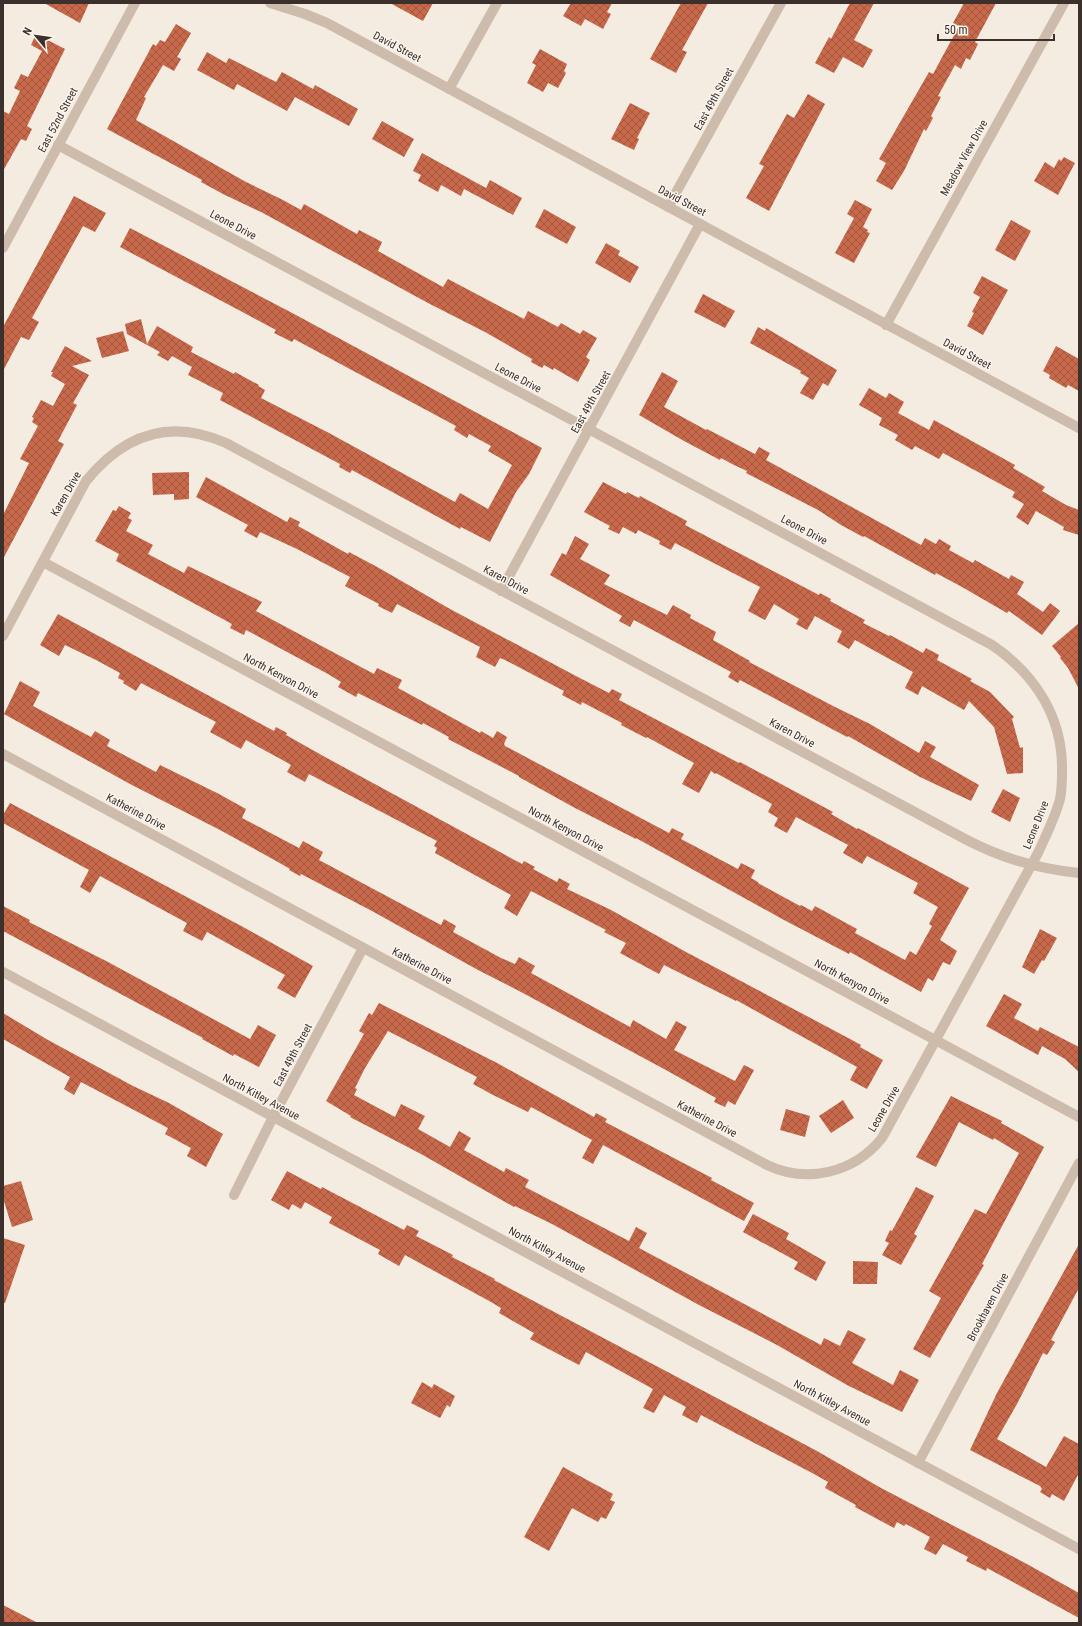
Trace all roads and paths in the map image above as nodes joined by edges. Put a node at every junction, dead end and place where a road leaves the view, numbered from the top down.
1 (135, 3) edge
2 (270, 3) edge
3 (497, 3) edge
4 (781, 3) edge
5 (1064, 3) edge
6 (449, 89) junction
7 (58, 145) junction
8 (668, 208) junction
9 (700, 224) junction
10 (3, 248) edge
11 (886, 325) junction
12 (590, 428) junction
13 (1079, 428) edge
14 (43, 562) junction
15 (501, 591) junction
16 (3, 636) edge
17 (3, 754) edge
18 (1032, 865) junction
19 (1079, 874) edge
20 (364, 948) junction
21 (3, 972) edge
22 (936, 1041) junction
23 (273, 1117) junction
24 (1079, 1118) edge
25 (1079, 1163) edge
26 (836, 1170) joint
27 (234, 1195) dead end
28 (918, 1463) junction
29 (1079, 1549) edge

1 - 7 street, East 52nd Street
2 - 6 street, David Street
3 - 6 street
4 - 8 street, East 49th Street
5 - 11 street, Meadow View Drive
6 - 8 street, David Street
7 - 10 street, East 52nd Street
7 - 12 street, Leone Drive
8 - 9 street, David Street
9 - 11 street, David Street
9 - 12 street, East 49th Street
11 - 13 street, David Street
12 - 15 street, East 49th Street
12 - 18 street, Leone Drive
14 - 15 street, Karen Drive
14 - 16 street, Karen Drive
14 - 22 street, North Kenyon Drive
15 - 18 street, Karen Drive
17 - 20 street, Katherine Drive
18 - 19 street, Karen Drive
18 - 22 street, Leone Drive
20 - 23 street, East 49th Street
20 - 26 street, Katherine Drive
21 - 23 street, North Kitley Avenue
22 - 24 street, North Kenyon Drive
22 - 26 street, Leone Drive
23 - 27 street, East 49th Street
23 - 28 street, North Kitley Avenue
25 - 28 street, Brookhaven Drive
28 - 29 street, North Kitley Avenue

